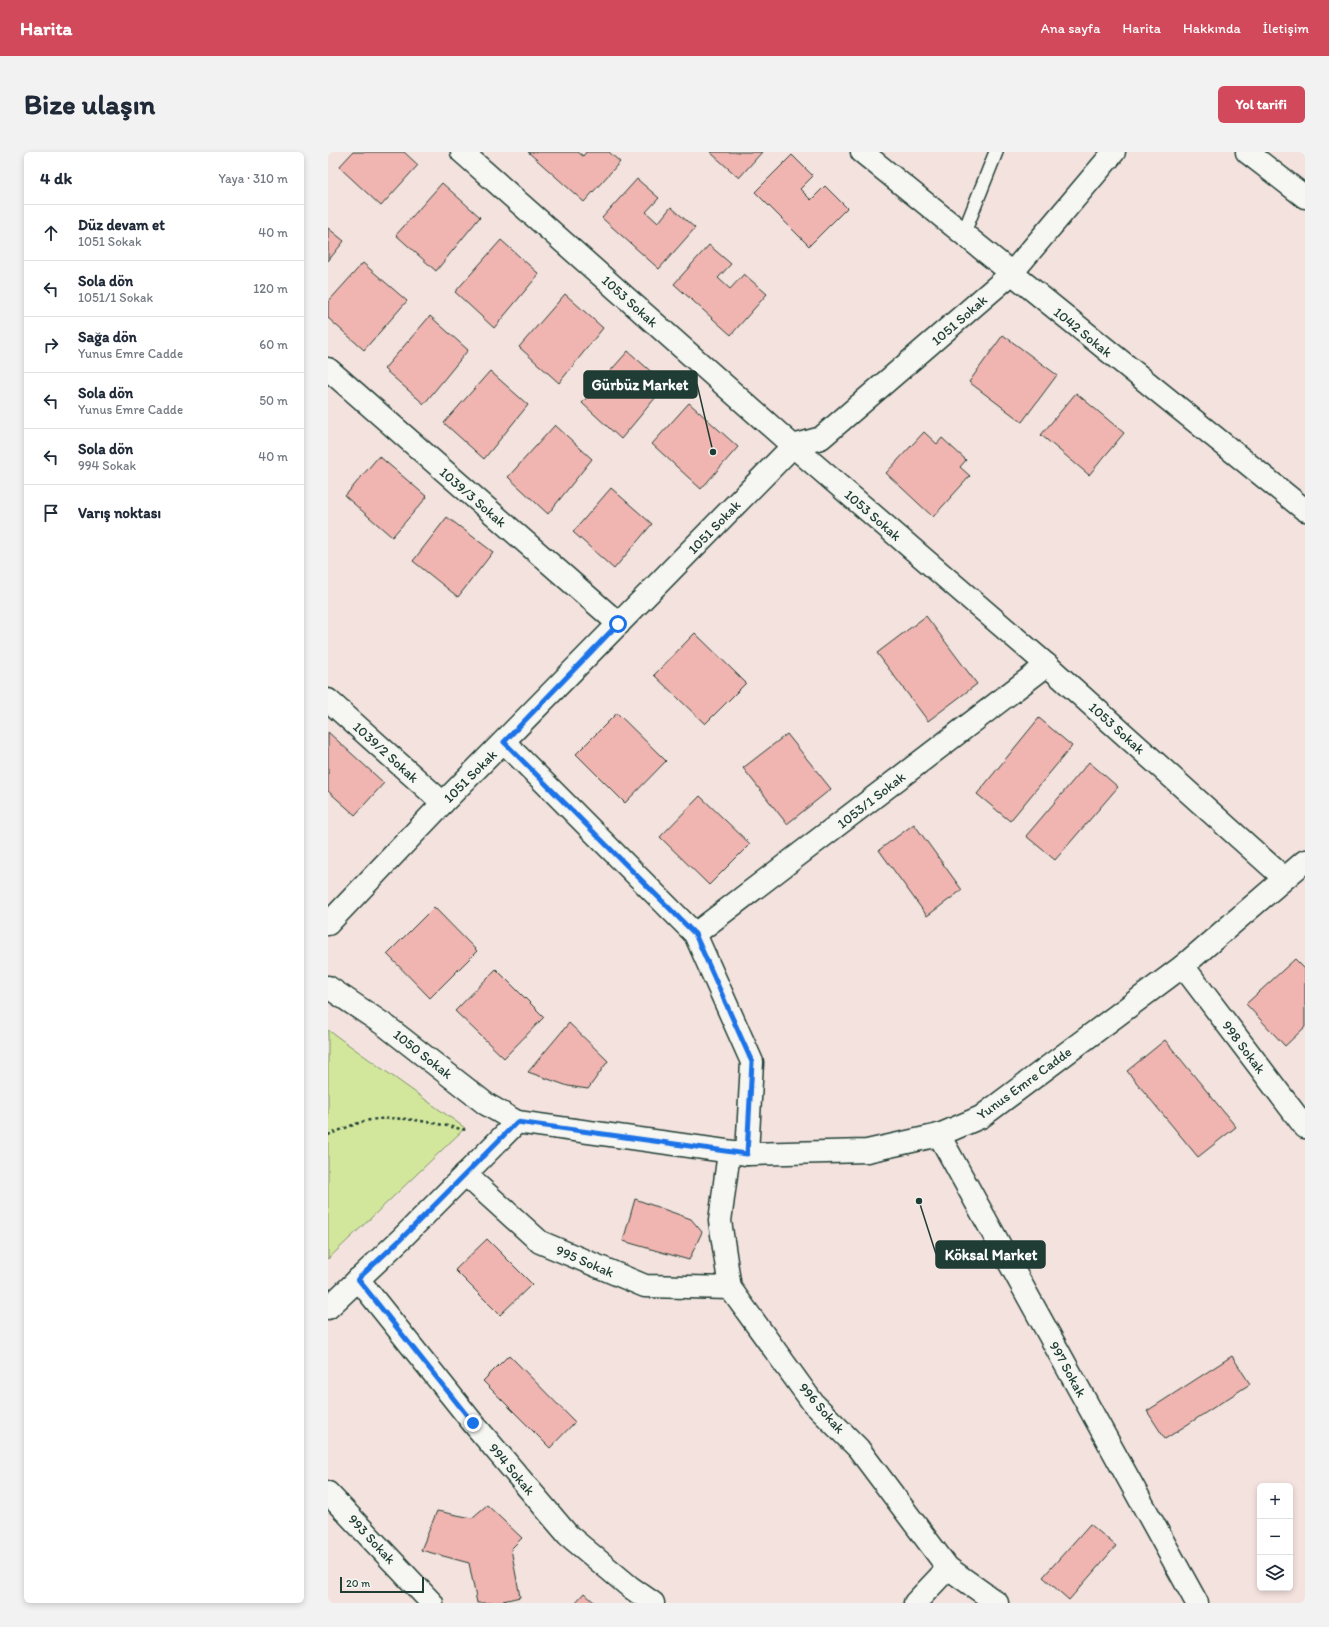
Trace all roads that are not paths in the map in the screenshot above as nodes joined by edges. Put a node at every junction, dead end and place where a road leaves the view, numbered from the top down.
1 (462, 152) edge
2 (862, 152) edge
3 (996, 152) edge
4 (1114, 152) edge
5 (1246, 152) edge
6 (1305, 197) edge
7 (963, 235) junction
8 (1011, 274) junction
9 (328, 369) edge
10 (793, 446) junction
11 (1305, 510) edge
12 (618, 624) junction
13 (1047, 665) junction
14 (328, 700) edge
15 (504, 742) junction
16 (443, 803) junction
17 (1304, 862) edge
18 (1284, 878) junction
19 (328, 924) edge
20 (695, 934) junction
21 (1183, 966) junction
22 (328, 987) edge
23 (517, 1122) junction
24 (1305, 1127) edge
25 (939, 1135) junction
26 (738, 1153) junction
27 (465, 1174) junction
28 (358, 1279) junction
29 (730, 1288) junction
30 (328, 1308) edge
31 (331, 1504) edge
32 (948, 1568) junction
33 (432, 1603) edge
34 (653, 1603) edge
35 (915, 1603) edge
36 (997, 1603) edge
37 (1197, 1603) edge

1 - 10 street, 1053 Sokak
2 - 7 street, 1042 Sokak
3 - 7 lane
4 - 8 street, 1051 Sokak
5 - 6 street
7 - 8 street, 1042 Sokak
8 - 10 street, 1051 Sokak
8 - 11 street, 1042 Sokak
9 - 12 street, 1039/3 Sokak
10 - 12 street, 1051 Sokak
10 - 13 street, 1053 Sokak
12 - 15 street, 1051 Sokak
13 - 18 street, 1053 Sokak
13 - 20 street, 1053/1 Sokak
14 - 16 street, 1039/2 Sokak
15 - 16 street, 1051 Sokak
15 - 20 street
16 - 19 street, 1051 Sokak
17 - 18 street, Yunus Emre Cadde
18 - 21 street, Yunus Emre Cadde
20 - 26 street, 996 Sokak
21 - 24 street, 998 Sokak
21 - 25 street, Yunus Emre Cadde
22 - 23 street, 1050 Sokak
23 - 26 street, Yunus Emre Cadde
23 - 27 street
25 - 26 street, Yunus Emre Cadde
25 - 37 street, 997 Sokak
26 - 29 street, 996 Sokak
27 - 28 street
27 - 29 street, 995 Sokak
28 - 30 street
28 - 34 street, 994 Sokak
29 - 32 street, 996 Sokak
31 - 33 street, 993 Sokak
32 - 35 street
32 - 36 street, 996 Sokak

